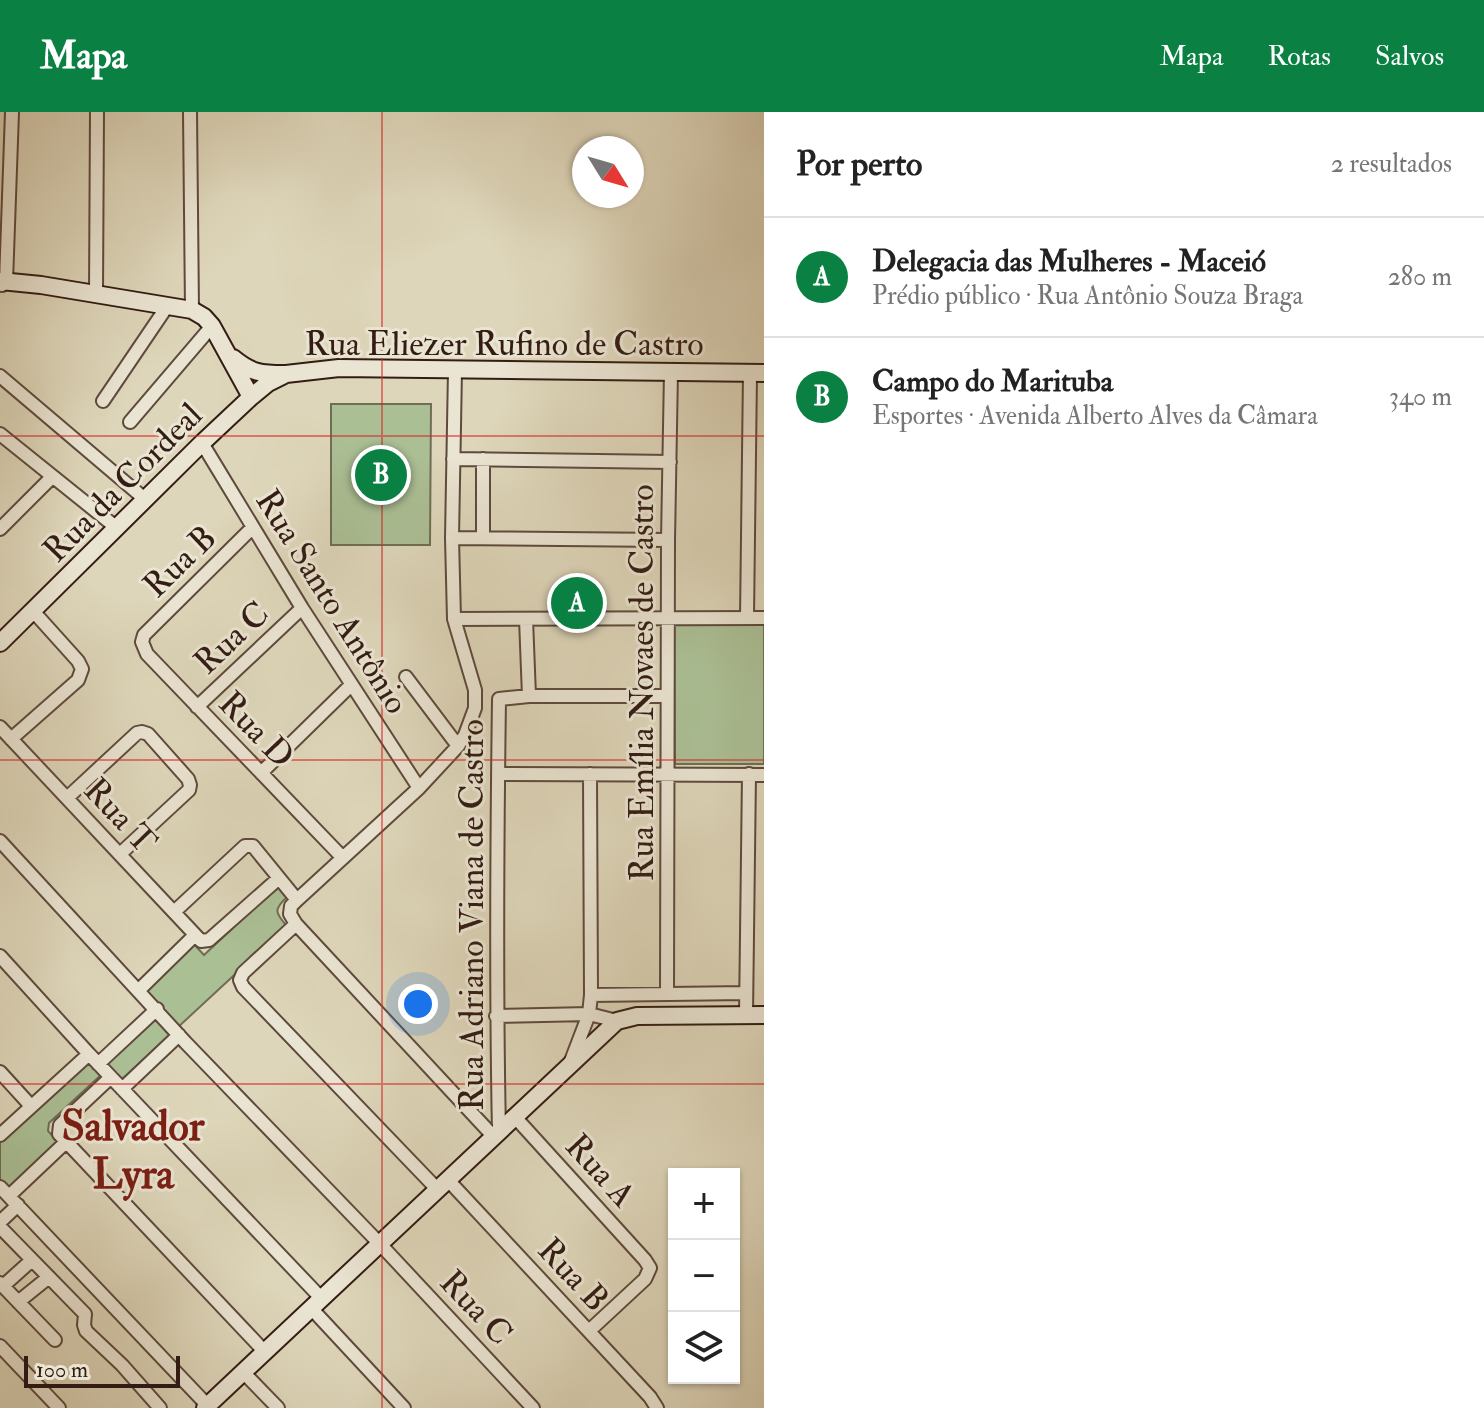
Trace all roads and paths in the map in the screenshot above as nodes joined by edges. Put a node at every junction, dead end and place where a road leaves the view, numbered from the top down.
1 (12, 112) edge
2 (97, 112) edge
3 (190, 112) edge
4 (2, 283) edge
5 (96, 294) junction
6 (168, 305) junction
7 (192, 310) junction
8 (212, 326) junction
9 (227, 353) junction
10 (455, 370) junction
11 (671, 372) junction
12 (757, 373) edge
13 (286, 374) junction
14 (0, 376) edge
15 (251, 397) junction
16 (764, 397) edge
17 (750, 398) junction
18 (103, 401) dead end
19 (130, 422) dead end
20 (0, 434) edge
21 (202, 443) junction
22 (453, 459) junction
23 (483, 459) junction
24 (670, 462) junction
25 (52, 477) junction
26 (146, 500) junction
27 (253, 527) junction
28 (117, 528) junction
29 (0, 529) edge
30 (452, 538) junction
31 (483, 538) junction
32 (668, 540) junction
33 (302, 608) junction
34 (33, 611) junction
35 (669, 618) junction
36 (747, 618) junction
37 (764, 618) edge
38 (454, 619) junction
39 (526, 619) junction
40 (3, 634) edge
41 (144, 635) joint
42 (406, 677) dead end
43 (351, 685) junction
44 (529, 696) junction
45 (667, 696) junction
46 (197, 707) junction
47 (0, 727) edge
48 (11, 739) junction
49 (458, 746) junction
50 (261, 773) junction
51 (498, 774) junction
52 (590, 774) junction
53 (669, 774) junction
54 (749, 774) junction
55 (764, 775) edge
56 (419, 788) junction
57 (67, 798) junction
58 (0, 841) edge
59 (120, 854) junction
60 (342, 857) junction
61 (279, 878) junction
62 (297, 900) junction
63 (174, 912) junction
64 (296, 924) junction
65 (198, 938) junction
66 (0, 956) edge
67 (139, 990) junction
68 (667, 993) junction
69 (746, 993) junction
70 (591, 995) junction
71 (157, 1009) junction
72 (589, 1014) junction
73 (746, 1015) junction
74 (764, 1015) edge
75 (496, 1016) junction
76 (617, 1021) junction
77 (179, 1035) junction
78 (89, 1054) junction
79 (98, 1064) junction
80 (570, 1064) junction
81 (0, 1072) edge
82 (111, 1077) junction
83 (122, 1089) junction
84 (31, 1106) junction
85 (515, 1117) junction
86 (497, 1134) junction
87 (0, 1135) edge
88 (62, 1138) junction
89 (443, 1185) junction
90 (9, 1196) edge
91 (0, 1225) edge
92 (380, 1244) junction
93 (32, 1260) junction
94 (49, 1277) junction
95 (1, 1285) edge
96 (18, 1302) junction
97 (316, 1304) junction
98 (589, 1331) junction
99 (55, 1340) dead end
100 (0, 1346) edge
101 (265, 1352) junction
102 (243, 1372) junction
103 (206, 1407) edge
104 (59, 1408) edge
105 (160, 1408) edge
106 (278, 1408) edge
107 (404, 1408) edge
108 (533, 1408) edge
109 (657, 1408) edge

1 - 4 street
2 - 5 street
3 - 7 street
4 - 5 street
5 - 6 street
6 - 7 street
6 - 18 street
7 - 8 street
8 - 9 street
8 - 19 street
9 - 13 street
9 - 15 street
10 - 11 street, Rua Eliezer Rufino de Castro
10 - 13 street, Rua Eliezer Rufino de Castro
10 - 22 street
11 - 12 street, Rua Eliezer Rufino de Castro
11 - 24 street, Rua Emília Novaes de Castro
12 - 17 street
13 - 15 street, Rua Eliezer Rufino de Castro
14 - 26 street
15 - 21 street, Rua da Cordeal
16 - 17 street
17 - 36 street
20 - 25 street
21 - 26 street, Rua da Cordeal
21 - 27 street, Rua Santo Antônio
22 - 23 street
22 - 30 street
23 - 24 street
23 - 31 street
24 - 32 street, Rua Emília Novaes de Castro
25 - 28 street
25 - 29 street
26 - 28 street, Rua da Cordeal
27 - 33 street, Rua Santo Antônio
27 - 41 street, Rua B
28 - 34 street, Rua da Cordeal
30 - 31 street
30 - 38 street
31 - 32 street
32 - 35 street, Rua Emília Novaes de Castro
33 - 43 street, Rua Santo Antônio
33 - 46 street, Rua C
34 - 40 street, Rua da Cordeal
34 - 48 street
35 - 36 street
35 - 39 street
35 - 45 street, Rua Emília Novaes de Castro
36 - 37 street
38 - 39 street
38 - 49 street
39 - 44 street
41 - 46 street, Rua D
42 - 49 street
43 - 50 street
43 - 56 street, Rua Santo Antônio
44 - 45 street
44 - 51 street, Rua Adriano Viana de Castro
45 - 53 street, Rua Emília Novaes de Castro
46 - 50 street, Rua D
47 - 48 street, Rua T
48 - 57 street, Rua T
49 - 56 street
50 - 60 street, Rua D
51 - 52 street
51 - 75 street, Rua Adriano Viana de Castro
52 - 53 street
52 - 70 street
53 - 54 street
53 - 68 street, Rua Emília Novaes de Castro
54 - 55 street
54 - 69 street
56 - 60 street
57 - 59 street, Rua T
57 - 59 street
58 - 67 street, Rua C
59 - 63 street, Rua T
60 - 62 street
61 - 62 street
61 - 63 street
61 - 65 street
62 - 64 street
63 - 65 street, Rua T
64 - 86 street
64 - 89 street, Rua B
65 - 67 street
66 - 78 street
67 - 71 street, Rua C
68 - 69 street
68 - 70 street
69 - 73 street
70 - 72 street
71 - 77 street, Rua C
71 - 79 street
72 - 75 street
72 - 76 street
72 - 80 street
73 - 74 street
73 - 76 street
75 - 86 street, Rua Adriano Viana de Castro
76 - 80 street
77 - 83 street
77 - 92 street, Rua C
78 - 79 street
78 - 84 street
79 - 82 street
80 - 85 street
81 - 84 street
82 - 83 street
82 - 88 street
83 - 97 street
84 - 87 street
85 - 86 street
85 - 98 street, Rua A
86 - 89 street
88 - 90 street
88 - 101 street
89 - 92 street
89 - 98 street, Rua B
90 - 91 street
90 - 103 street
91 - 93 street
92 - 97 street
92 - 108 street, Rua C
93 - 94 street
93 - 95 street
94 - 96 street
94 - 105 street
95 - 96 street
96 - 99 street
97 - 101 street
97 - 107 street
98 - 109 street, Rua B
100 - 104 street
101 - 102 street
102 - 103 street
102 - 106 street

